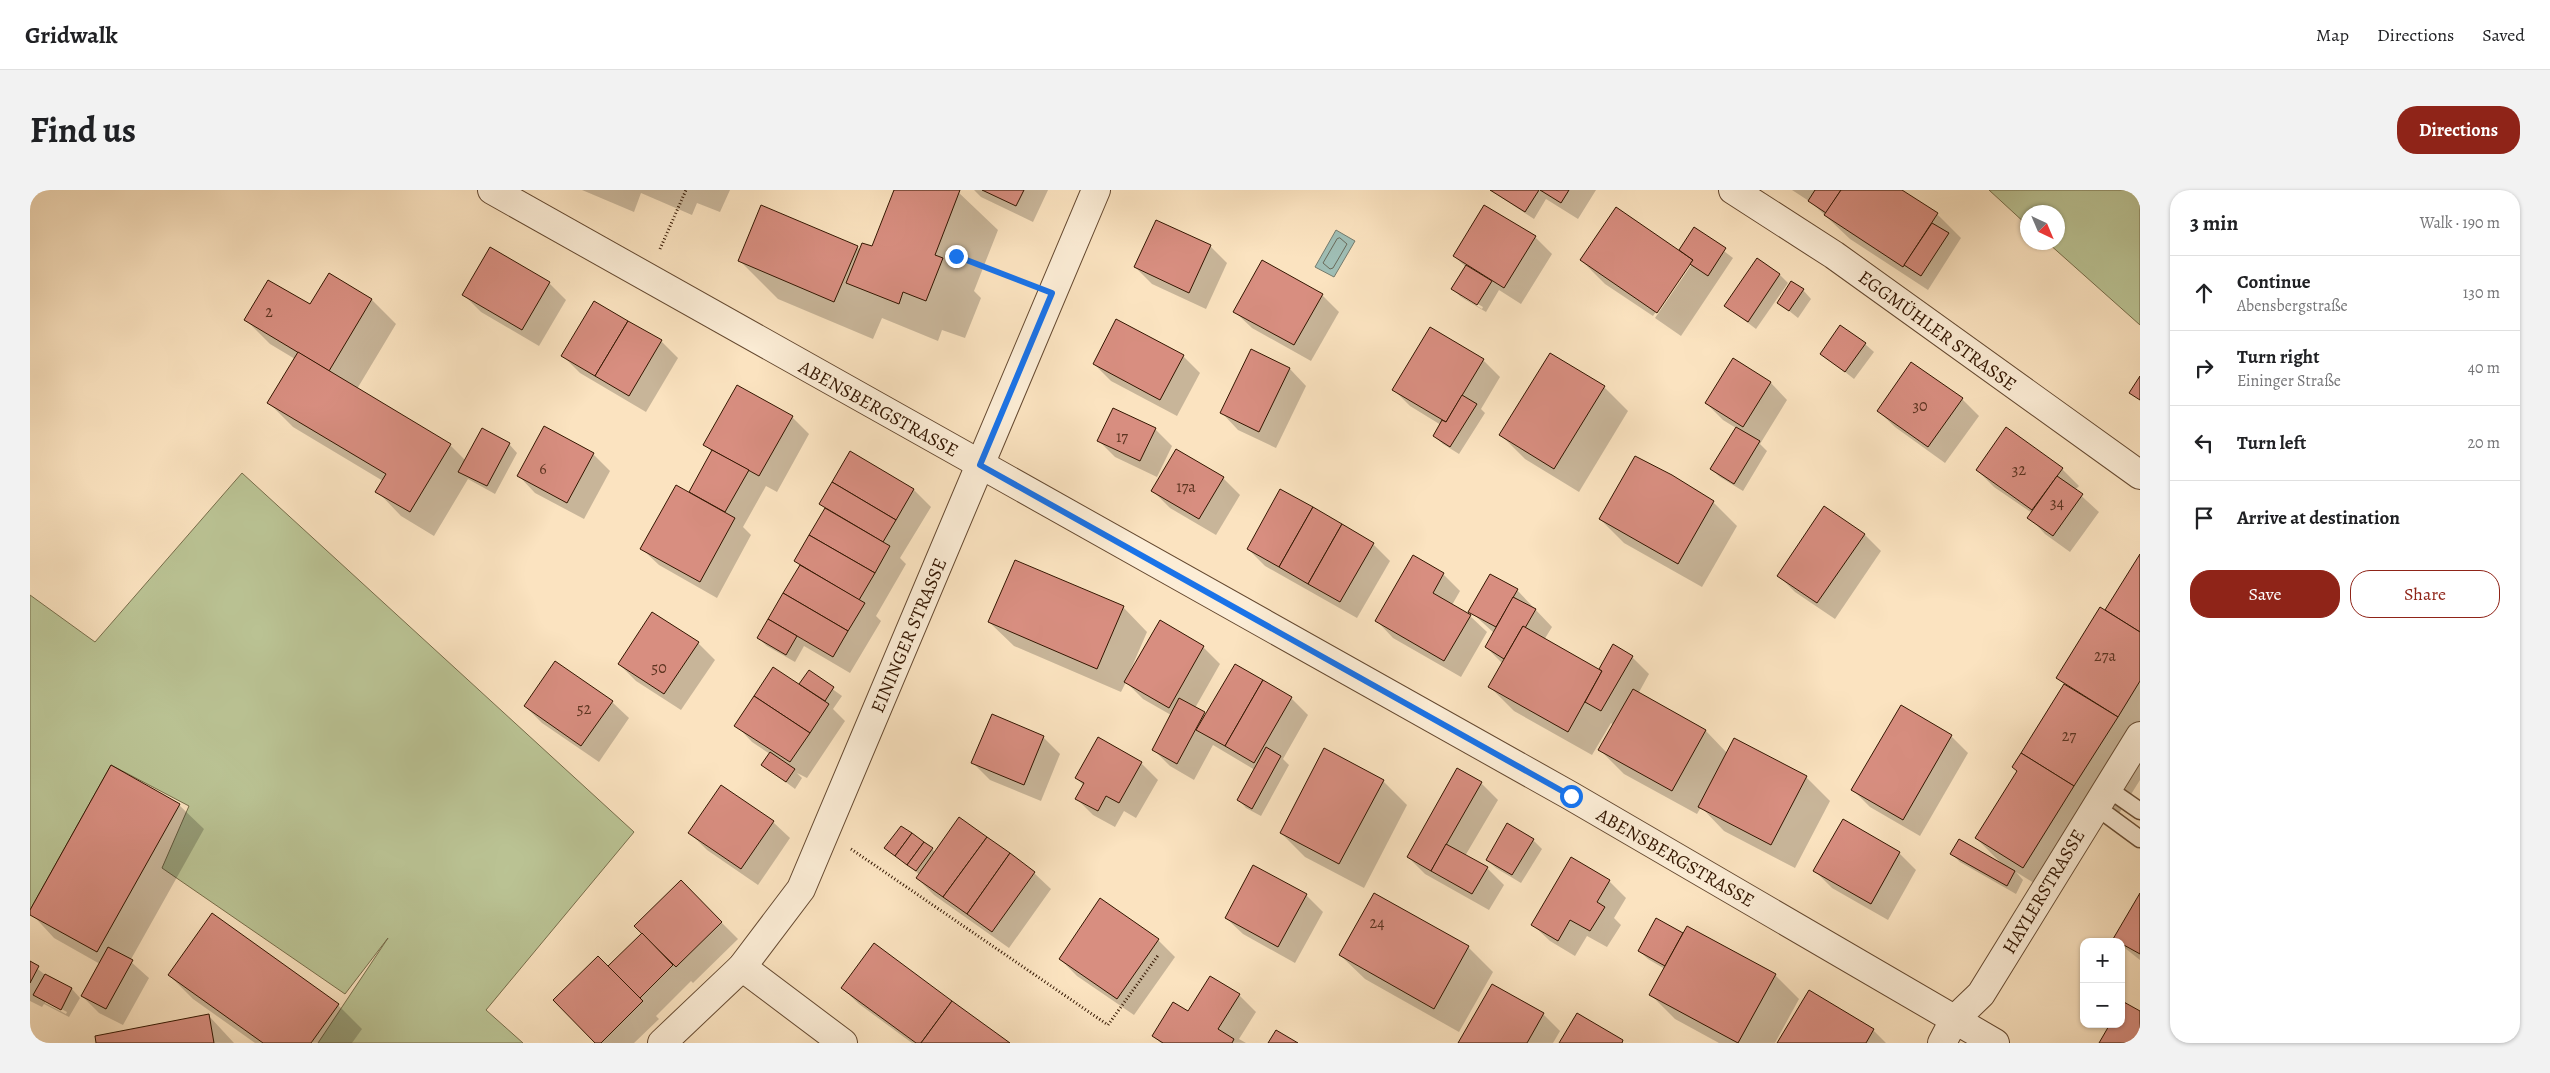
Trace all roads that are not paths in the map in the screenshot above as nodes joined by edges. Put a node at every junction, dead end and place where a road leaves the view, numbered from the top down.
1 (492, 190) edge
2 (1096, 190) edge
3 (1733, 190) edge
4 (980, 465) junction
5 (2140, 475) edge
6 (2140, 736) edge
7 (2101, 797) junction
8 (2140, 810) edge
9 (2140, 839) edge
10 (742, 967) junction
11 (1948, 1031) edge
12 (662, 1043) edge
13 (843, 1043) edge
14 (1995, 1043) edge

1 - 4 street, ABENSBERGSTRASSE
2 - 4 street, EININGER STRASSE
3 - 5 street, EGGMÜHLER STRASSE
4 - 10 street, EININGER STRASSE
4 - 11 street, ABENSBERGSTRASSE
6 - 7 street, HAYLERSTRASSE
7 - 8 lane
7 - 9 lane
7 - 11 street, HAYLERSTRASSE
10 - 12 street, EININGER STRASSE
10 - 13 street
11 - 14 street, ABENSBERGSTRASSE

